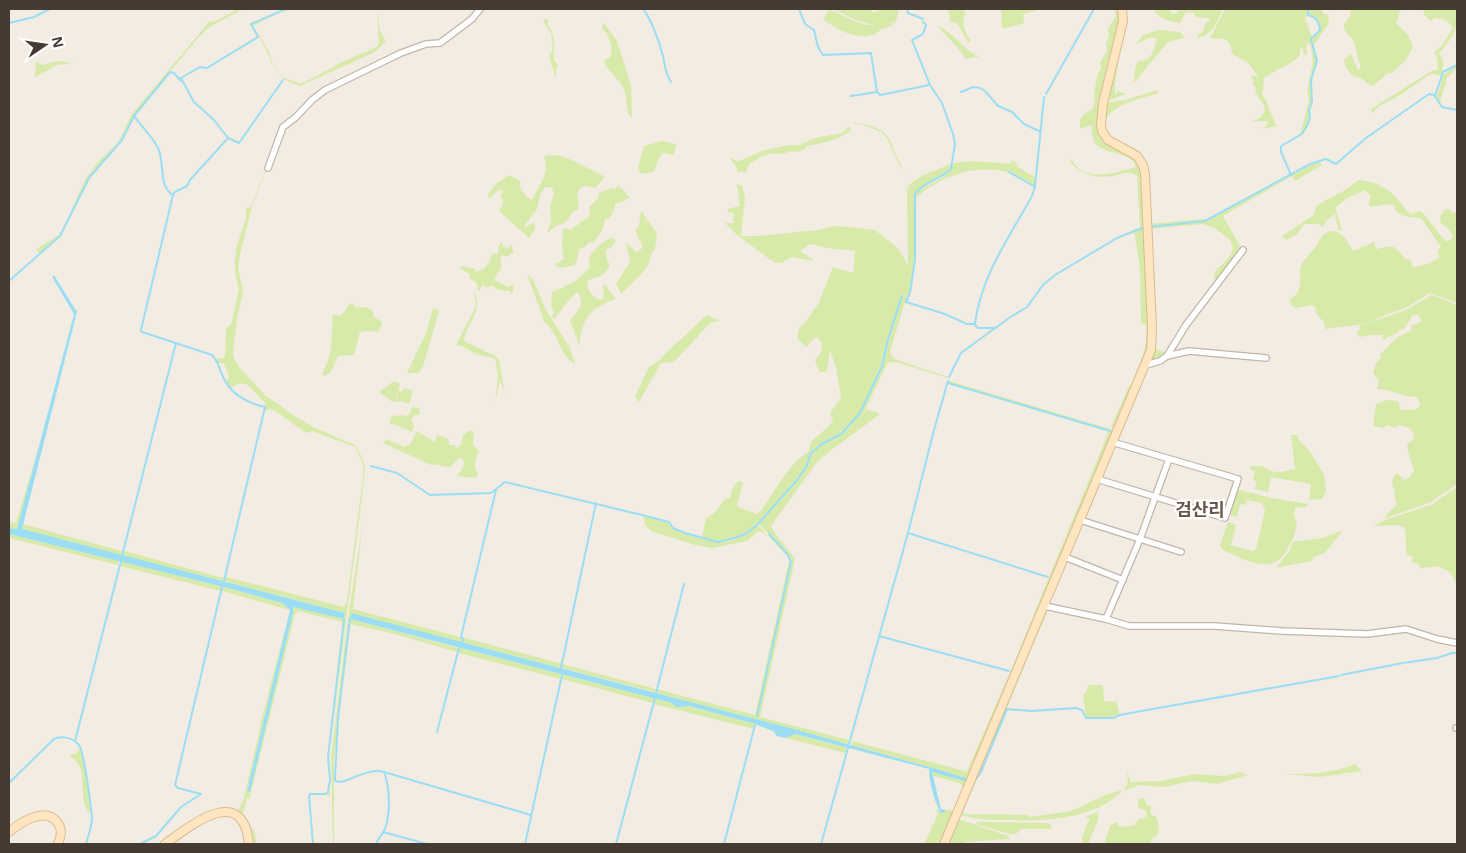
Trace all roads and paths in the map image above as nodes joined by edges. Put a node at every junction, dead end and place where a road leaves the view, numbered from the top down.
1 (480, 9) edge
2 (1122, 9) edge
3 (268, 168) dead end
4 (1243, 250) dead end
5 (1168, 356) junction
6 (1266, 358) dead end
7 (1146, 365) junction
8 (1112, 442) junction
9 (1169, 459) junction
10 (1097, 479) junction
11 (1156, 498) junction
12 (1080, 520) junction
13 (1140, 539) junction
14 (1181, 552) dead end
15 (1065, 557) junction
16 (1123, 580) junction
17 (1045, 606) junction
18 (1106, 619) junction
19 (1457, 644) edge
20 (9, 832) edge
21 (58, 844) edge
22 (165, 844) edge
23 (249, 844) edge
24 (944, 844) edge

1 - 3 street
2 - 7 street
4 - 5 street
5 - 6 street
5 - 7 street
7 - 8 street
8 - 9 street
8 - 10 street
9 - 11 street
9 - 11 street
10 - 11 street
10 - 12 street
11 - 13 street
12 - 13 street
12 - 15 street
13 - 14 street
13 - 16 street
15 - 16 street
15 - 17 street
16 - 18 street
17 - 18 street
17 - 24 street
18 - 19 street
20 - 21 street
22 - 23 street

